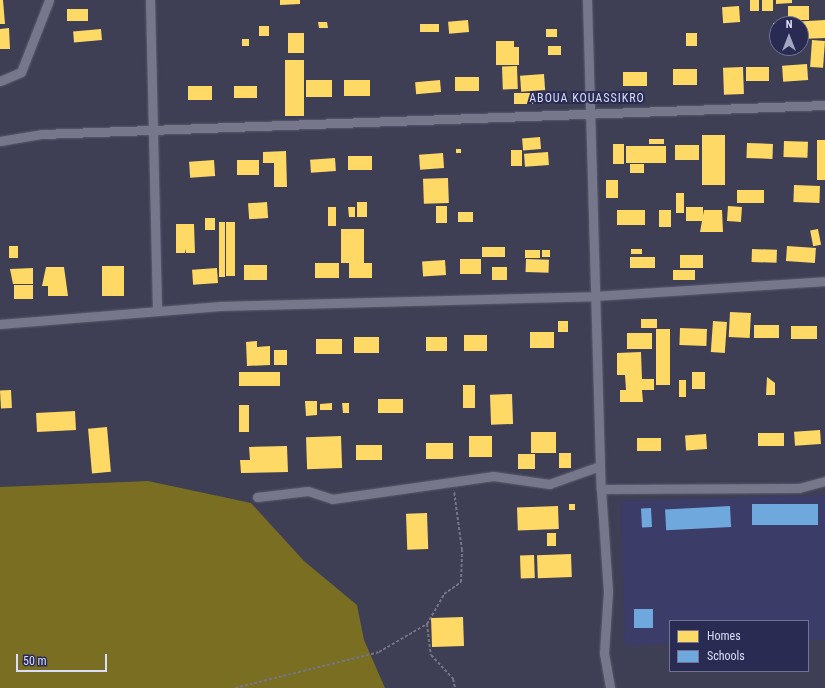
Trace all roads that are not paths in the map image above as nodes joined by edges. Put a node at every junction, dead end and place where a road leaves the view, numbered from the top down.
1 (49, 0) edge
2 (150, 0) edge
3 (586, 0) edge
4 (0, 81) edge
5 (825, 105) edge
6 (590, 113) junction
7 (152, 129) junction
8 (0, 141) edge
9 (825, 281) edge
10 (595, 296) junction
11 (157, 311) junction
12 (0, 324) edge
13 (600, 466) junction
14 (825, 481) edge
15 (601, 489) junction
16 (258, 497) dead end
17 (610, 688) edge

1 - 4 street
2 - 7 street
3 - 6 street
5 - 6 street
6 - 7 street
6 - 10 street
7 - 8 street
7 - 11 street
9 - 10 street
10 - 11 street
10 - 13 street
11 - 12 street
13 - 15 street
13 - 16 street
14 - 15 street
15 - 17 street

